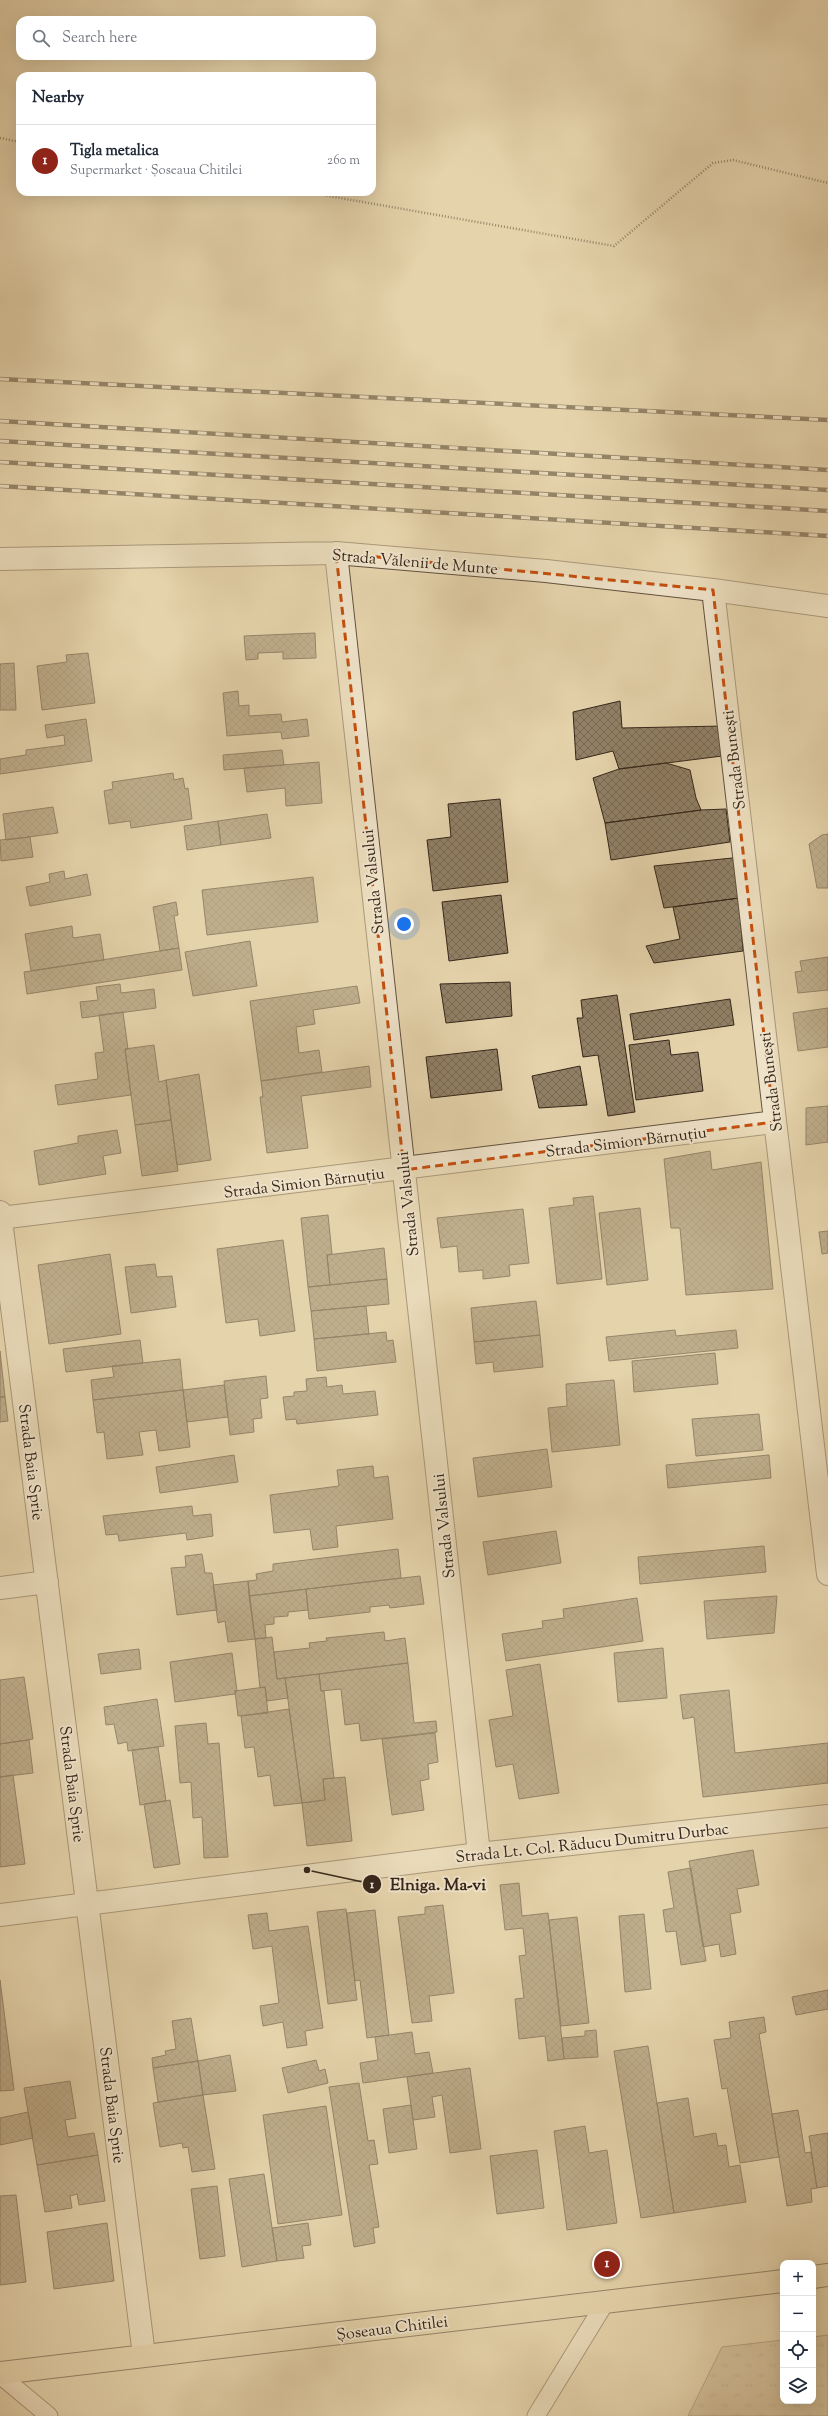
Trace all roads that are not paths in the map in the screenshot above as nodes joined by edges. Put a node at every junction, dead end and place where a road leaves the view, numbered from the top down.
1 (336, 553) junction
2 (0, 559) edge
3 (713, 590) junction
4 (828, 606) edge
5 (774, 1122) junction
6 (404, 1170) junction
7 (0, 1216) edge
8 (828, 1574) edge
9 (48, 1582) junction
10 (0, 1588) edge
11 (828, 1816) edge
12 (479, 1854) junction
13 (88, 1903) junction
14 (0, 1915) edge
15 (828, 2275) edge
16 (816, 2277) edge
17 (780, 2281) edge
18 (605, 2303) junction
19 (144, 2355) junction
20 (0, 2374) edge
21 (49, 2416) edge
22 (536, 2416) edge

1 - 2 street, Strada Vălenii de Munte
1 - 3 street, Strada Vălenii de Munte
1 - 6 street, Strada Valsului
3 - 4 street, Strada Vălenii de Munte
3 - 5 street, Strada Bunești
5 - 6 street, Strada Simion Bărnuțiu
5 - 8 street, Strada Bunești
6 - 7 street, Strada Simion Bărnuțiu
6 - 12 street, Strada Valsului
7 - 9 street, Strada Baia Sprie
9 - 10 street
9 - 13 street, Strada Baia Sprie
11 - 12 street, Strada Lt. Col. Răducu Dumitru Durbac
12 - 13 street, Strada Lt. Col. Răducu Dumitru Durbac
13 - 14 street, Strada Lt. Col. Răducu Dumitru Durbac
13 - 19 street, Strada Baia Sprie
15 - 16 main road
17 - 18 main road, Șoseaua Chitilei
18 - 19 main road, Șoseaua Chitilei
18 - 22 lane
19 - 20 main road, Șoseaua Chitilei
20 - 21 lane

